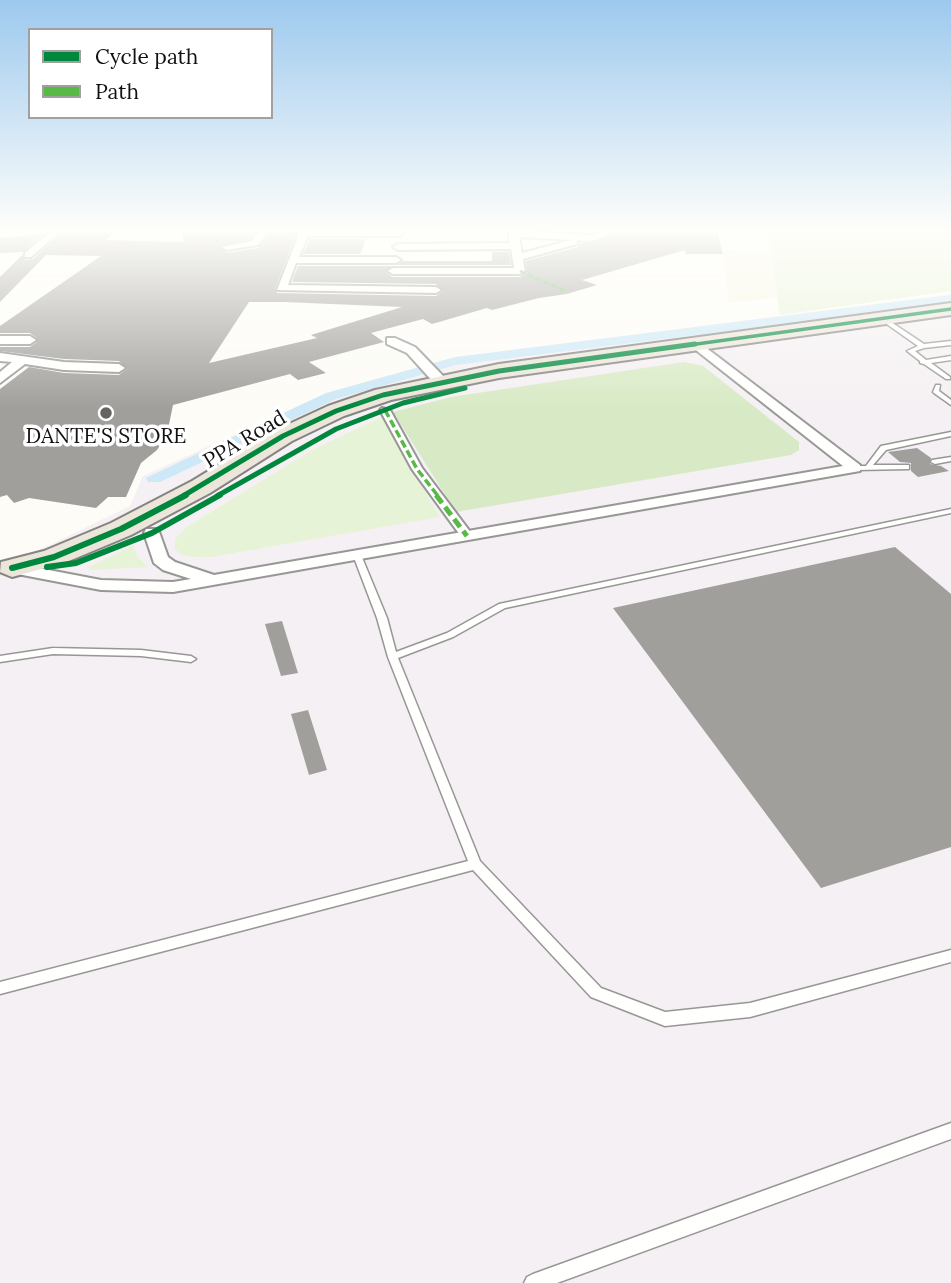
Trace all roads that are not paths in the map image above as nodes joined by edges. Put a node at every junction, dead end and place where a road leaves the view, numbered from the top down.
1 (374, 290) edge
2 (387, 290) joint
3 (436, 290) dead end
4 (951, 309) edge
5 (951, 319) edge
6 (890, 323) junction
7 (0, 340) edge
8 (30, 340) dead end
9 (391, 341) dead end
10 (951, 343) edge
11 (923, 346) junction
12 (702, 349) junction
13 (0, 358) edge
14 (951, 358) edge
15 (21, 361) junction
16 (922, 362) junction
17 (119, 368) dead end
18 (429, 378) junction
19 (950, 378) edge
20 (0, 379) edge
21 (951, 403) edge
22 (385, 410) junction
23 (951, 435) edge
24 (951, 459) edge
25 (935, 461) dead end
26 (862, 467) junction
27 (906, 467) dead end
28 (951, 511) edge
29 (152, 533) junction
30 (467, 536) junction
31 (357, 555) junction
32 (6, 567) edge
33 (219, 581) junction
34 (393, 657) junction
35 (0, 659) edge
36 (191, 659) dead end
37 (475, 864) junction
38 (951, 956) edge
39 (0, 988) edge
40 (951, 1131) edge
41 (533, 1283) edge

1 - 2 street
2 - 3 street
4 - 6 highway
5 - 6 highway
6 - 11 lane
6 - 12 highway
7 - 8 street
9 - 18 street
10 - 11 lane
11 - 16 lane
12 - 18 highway
12 - 26 street
13 - 15 street
14 - 16 lane
15 - 17 street
15 - 20 street
16 - 19 lane
18 - 22 highway, PPA Road
18 - 32 highway, PPA Road
19 - 21 lane
22 - 29 highway, PPA Road
22 - 30 street
23 - 26 lane
24 - 25 lane
26 - 27 lane
26 - 30 street
28 - 34 lane
29 - 32 highway, PPA Road
29 - 33 street
30 - 31 street
31 - 33 street
31 - 34 lane
32 - 33 street
34 - 37 lane
35 - 36 lane
37 - 38 lane
37 - 39 lane
40 - 41 lane

